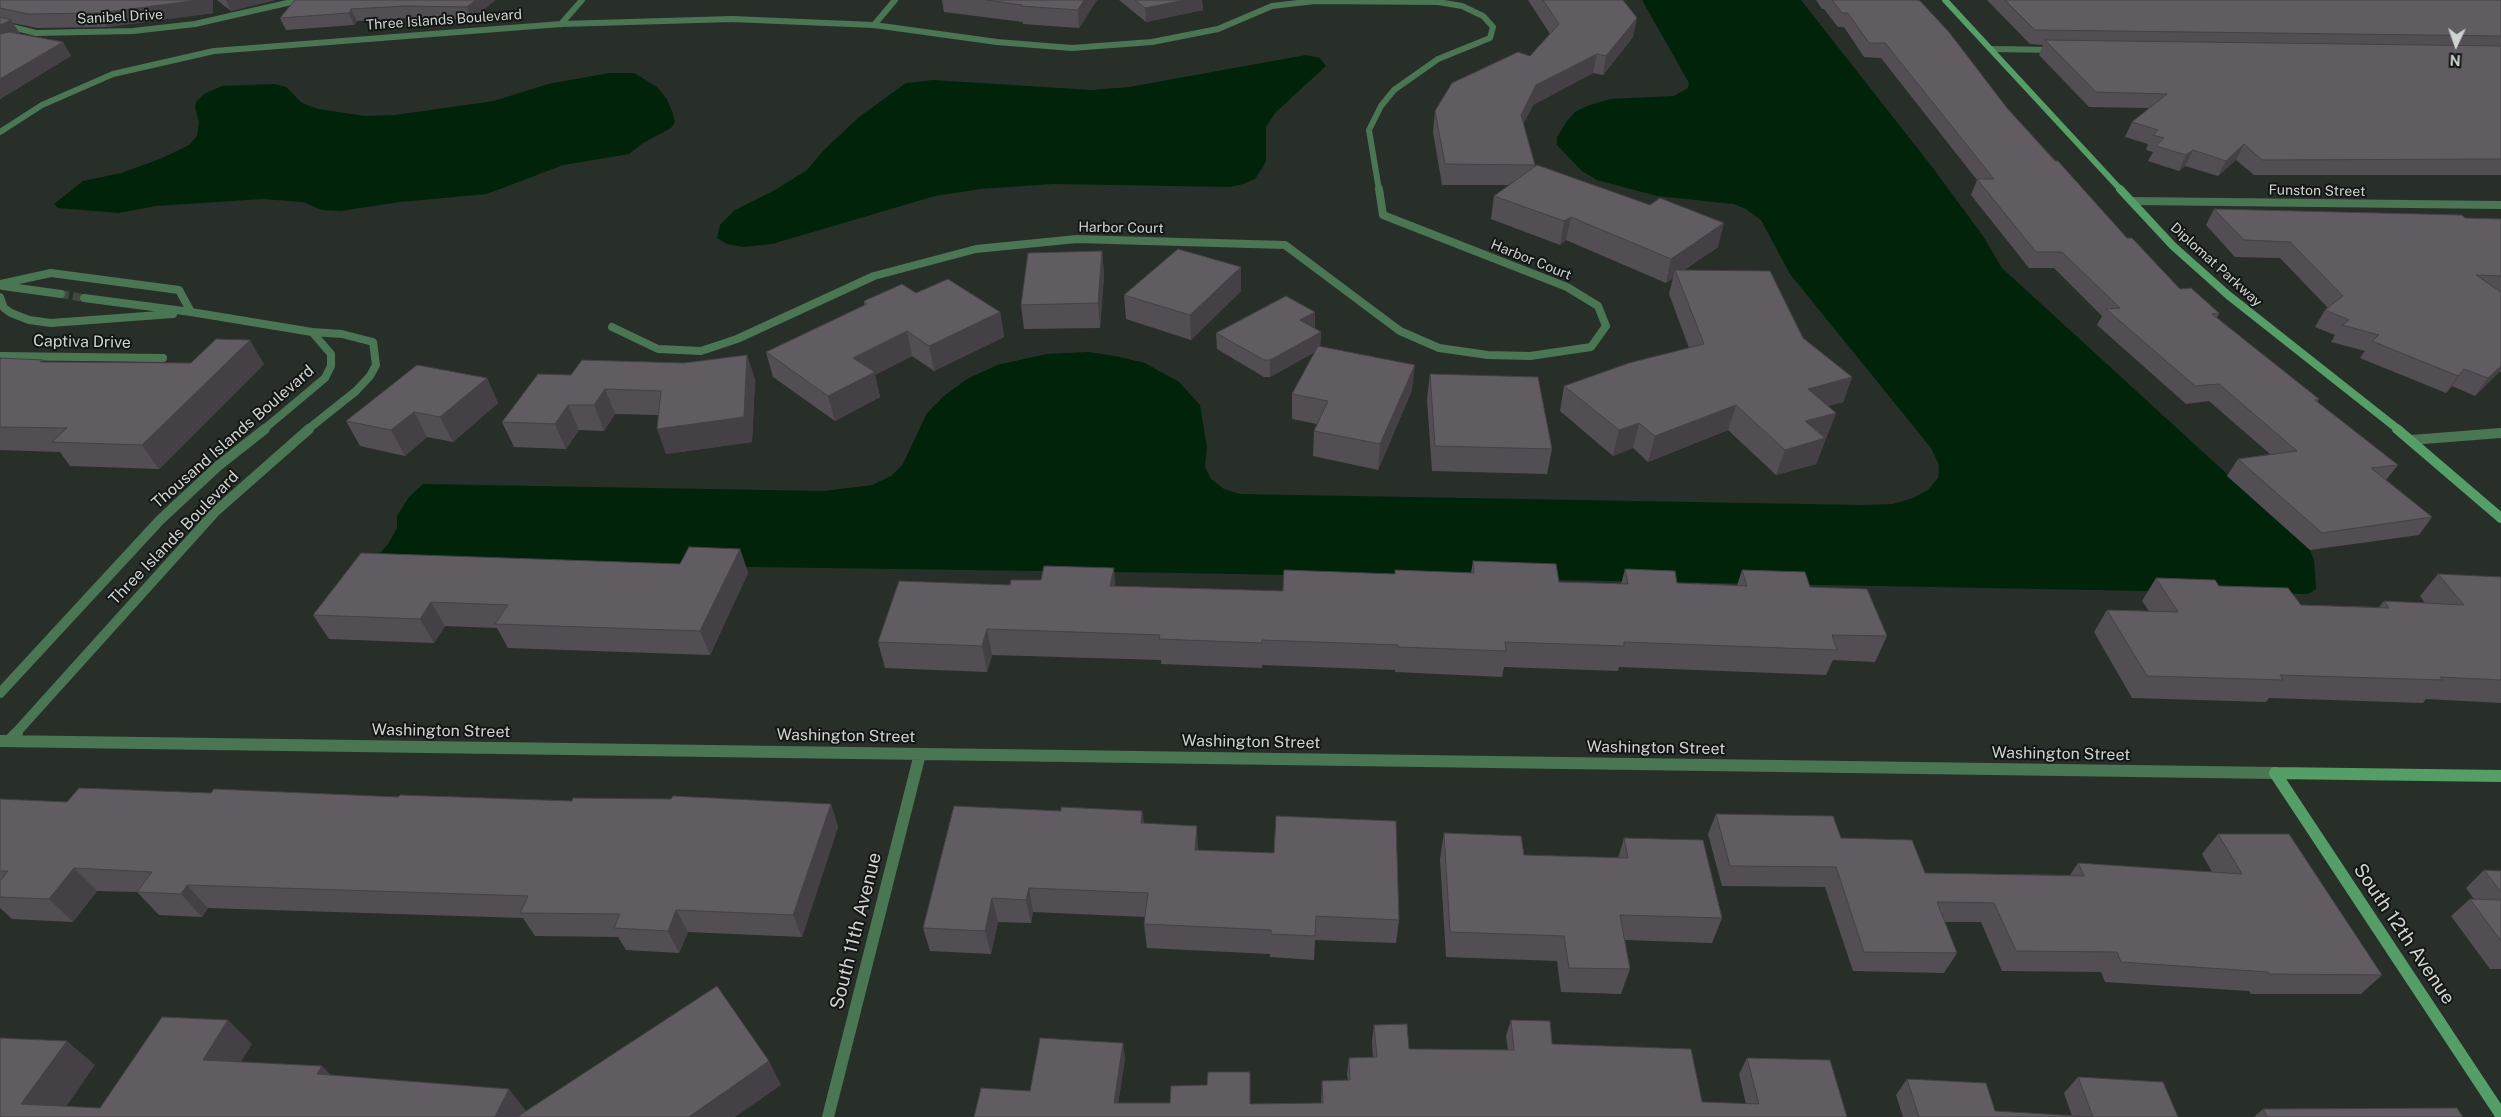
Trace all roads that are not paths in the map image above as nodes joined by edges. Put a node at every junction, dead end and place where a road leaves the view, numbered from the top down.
1 (300, 0) edge
2 (582, 0) edge
3 (895, 0) edge
4 (1945, 0) edge
5 (0, 24) edge
6 (561, 24) junction
7 (874, 25) junction
8 (36, 33) junction
9 (27, 37) edge
10 (1991, 49) junction
11 (2060, 50) edge
12 (0, 132) edge
13 (2132, 201) junction
14 (2501, 205) edge
15 (0, 285) edge
16 (61, 294) tunnel mouth
17 (0, 297) edge
18 (84, 298) tunnel mouth
19 (191, 312) junction
20 (612, 327) dead end
21 (312, 332) junction
22 (0, 356) edge
23 (163, 358) dead end
24 (2501, 433) edge
25 (2411, 440) junction
26 (2501, 518) edge
27 (0, 693) edge
28 (4, 741) edge
29 (920, 754) junction
30 (2275, 773) junction
31 (2501, 776) edge
32 (2501, 1115) edge
33 (828, 1117) edge

1 - 8 street, Sanibel Drive
2 - 6 street
3 - 7 street
4 - 10 street, Diplomat Parkway
5 - 8 street, Sanibel Drive
6 - 7 street, Three Islands Boulevard
6 - 12 street, Three Islands Boulevard
7 - 20 street, Harbor Court
8 - 9 street
10 - 11 street
10 - 13 street, Diplomat Parkway
13 - 14 street, Funston Street
13 - 25 street, Diplomat Parkway
15 - 16 street
15 - 19 street
17 - 19 street
18 - 19 street
19 - 21 street
21 - 27 street, Thousand Islands Boulevard
21 - 28 street, Three Islands Boulevard
22 - 23 street, Captiva Drive
24 - 25 street
25 - 26 street, Diplomat Parkway
28 - 29 street, Washington Street
29 - 30 street, Washington Street
29 - 33 street, South 11th Avenue
30 - 31 street, Washington Street
30 - 32 street, South 12th Avenue

